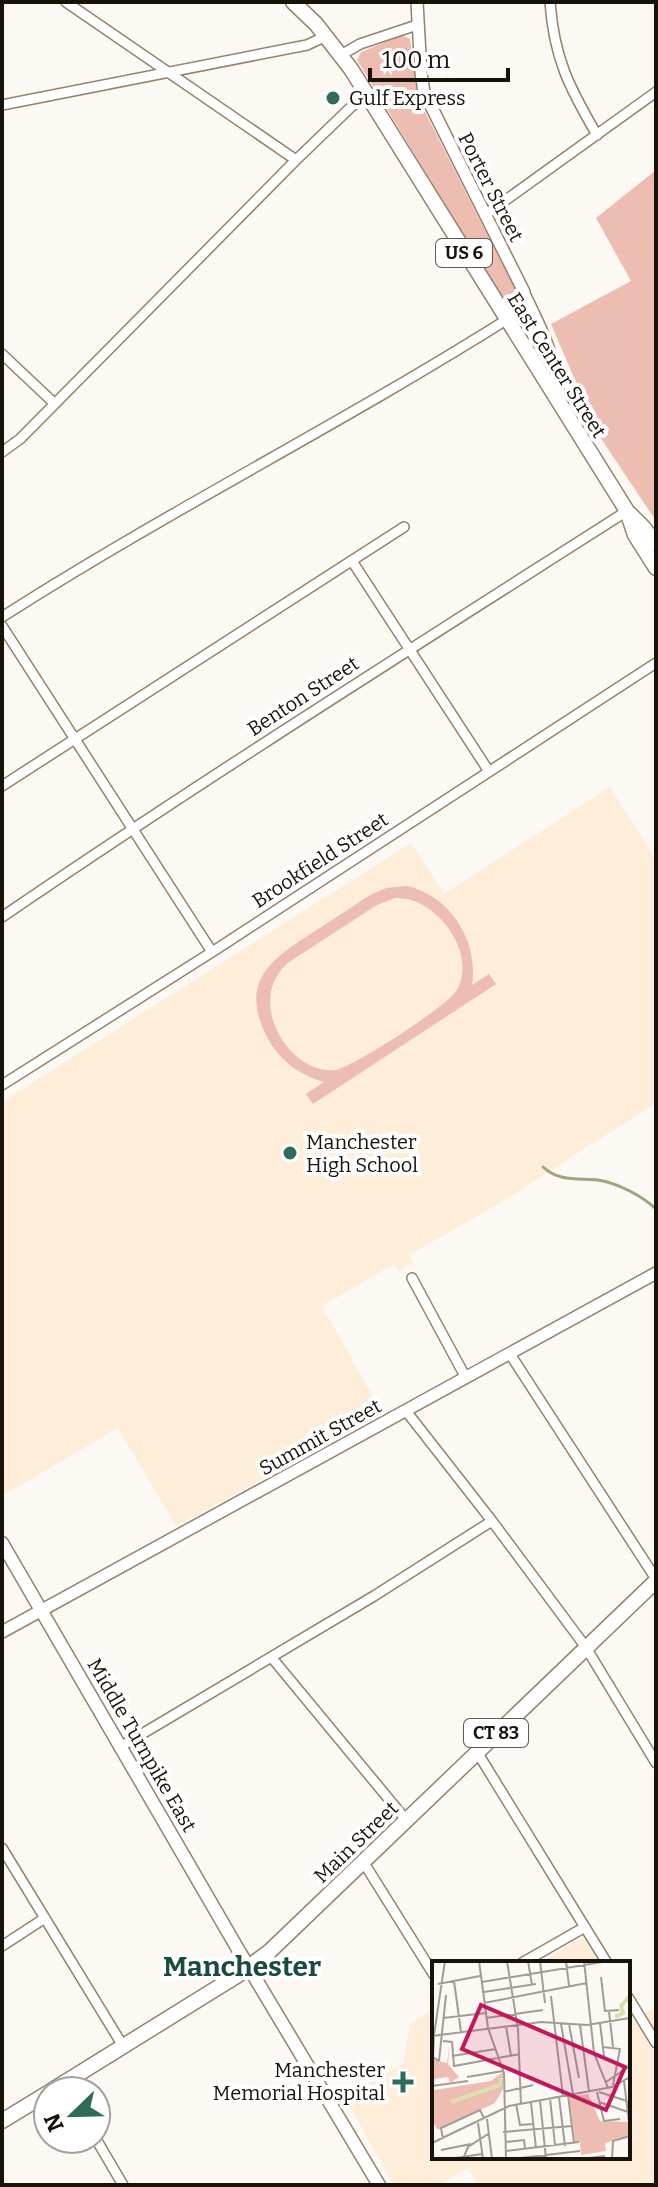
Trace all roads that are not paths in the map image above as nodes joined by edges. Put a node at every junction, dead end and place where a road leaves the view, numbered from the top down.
1 (66, 2) edge
2 (293, 2) edge
3 (417, 2) edge
4 (550, 2) edge
5 (417, 25) junction
6 (326, 36) junction
7 (341, 55) junction
8 (169, 72) junction
9 (656, 92) edge
10 (367, 96) junction
11 (2, 105) edge
12 (597, 135) junction
13 (296, 160) junction
14 (485, 215) junction
15 (524, 292) junction
16 (506, 320) junction
17 (2, 354) edge
18 (55, 404) junction
19 (561, 410) junction
20 (2, 452) edge
21 (627, 511) junction
22 (404, 527) dead end
23 (656, 544) edge
24 (352, 561) junction
25 (656, 568) edge
26 (2, 617) edge
27 (2, 626) edge
28 (410, 648) junction
29 (656, 663) edge
30 (76, 739) junction
31 (488, 770) junction
32 (2, 786) edge
33 (133, 828) junction
34 (2, 917) edge
35 (212, 952) junction
36 (2, 1085) edge
37 (656, 1273) edge
38 (412, 1278) dead end
39 (510, 1354) junction
40 (466, 1378) junction
41 (406, 1411) junction
42 (492, 1521) junction
43 (2, 1543) edge
44 (656, 1580) edge
45 (40, 1611) junction
46 (2, 1632) edge
47 (585, 1646) junction
48 (272, 1658) junction
49 (120, 1747) junction
50 (477, 1752) junction
51 (656, 1763) edge
52 (407, 1821) junction
53 (2, 1848) edge
54 (364, 1863) junction
55 (45, 1918) junction
56 (585, 1927) junction
57 (2, 1946) edge
58 (526, 1961) edge
59 (606, 1961) edge
60 (249, 1967) junction
61 (432, 1972) edge
62 (630, 2000) edge
63 (656, 2043) edge
64 (123, 2046) junction
65 (78, 2075) edge
66 (32, 2104) edge
67 (2, 2121) edge
68 (105, 2155) edge
69 (123, 2185) edge
70 (379, 2185) edge

1 - 8 street
2 - 6 main road, East Center Street / US 6
3 - 5 street, Porter Street
4 - 12 street
5 - 7 street
5 - 14 street, Porter Street
6 - 7 main road, East Center Street / US 6
6 - 8 street
7 - 10 main road, East Center Street / US 6
8 - 11 street
8 - 13 street
9 - 12 street
10 - 13 street
10 - 16 main road, East Center Street / US 6
12 - 14 street
13 - 18 street
14 - 15 street, Porter Street
15 - 16 street
15 - 19 street, Porter Street
16 - 19 main road, East Center Street / US 6
16 - 26 street
17 - 18 street
18 - 20 street
19 - 21 main road, East Center Street / US 6
21 - 23 main road, East Center Street / US 6
21 - 25 main road, East Center Street / US 6
21 - 28 street, Benton Street
22 - 24 street
24 - 28 street
24 - 30 street
27 - 30 street
28 - 31 street
28 - 33 street, Benton Street
29 - 31 street, Brookfield Street
30 - 32 street
30 - 33 street
31 - 35 street, Brookfield Street
33 - 34 street, Benton Street
33 - 35 street
35 - 36 street, Brookfield Street
37 - 39 street, Summit Street
38 - 40 street
39 - 40 street, Summit Street
39 - 44 street
40 - 41 street, Summit Street
41 - 42 street
41 - 45 street, Summit Street
42 - 47 street
42 - 48 street
43 - 45 main road, Middle Turnpike East
44 - 47 main road, Main Street / CT 83
45 - 46 street, Summit Street
45 - 49 main road, Middle Turnpike East
47 - 50 main road, Main Street / CT 83
47 - 51 street
48 - 49 street
48 - 52 street
49 - 60 main road, Middle Turnpike East
50 - 52 main road, Main Street / CT 83
50 - 56 street
52 - 54 main road, Main Street / CT 83
53 - 55 street
54 - 60 main road, Main Street / CT 83
54 - 61 street
55 - 57 street
55 - 64 street
56 - 58 street
56 - 59 street
60 - 64 main road, Main Street / CT 83
60 - 70 main road, Middle Turnpike East
62 - 63 street
64 - 65 main road, Main Street / CT 83
66 - 67 main road, Main Street / CT 83
68 - 69 street

